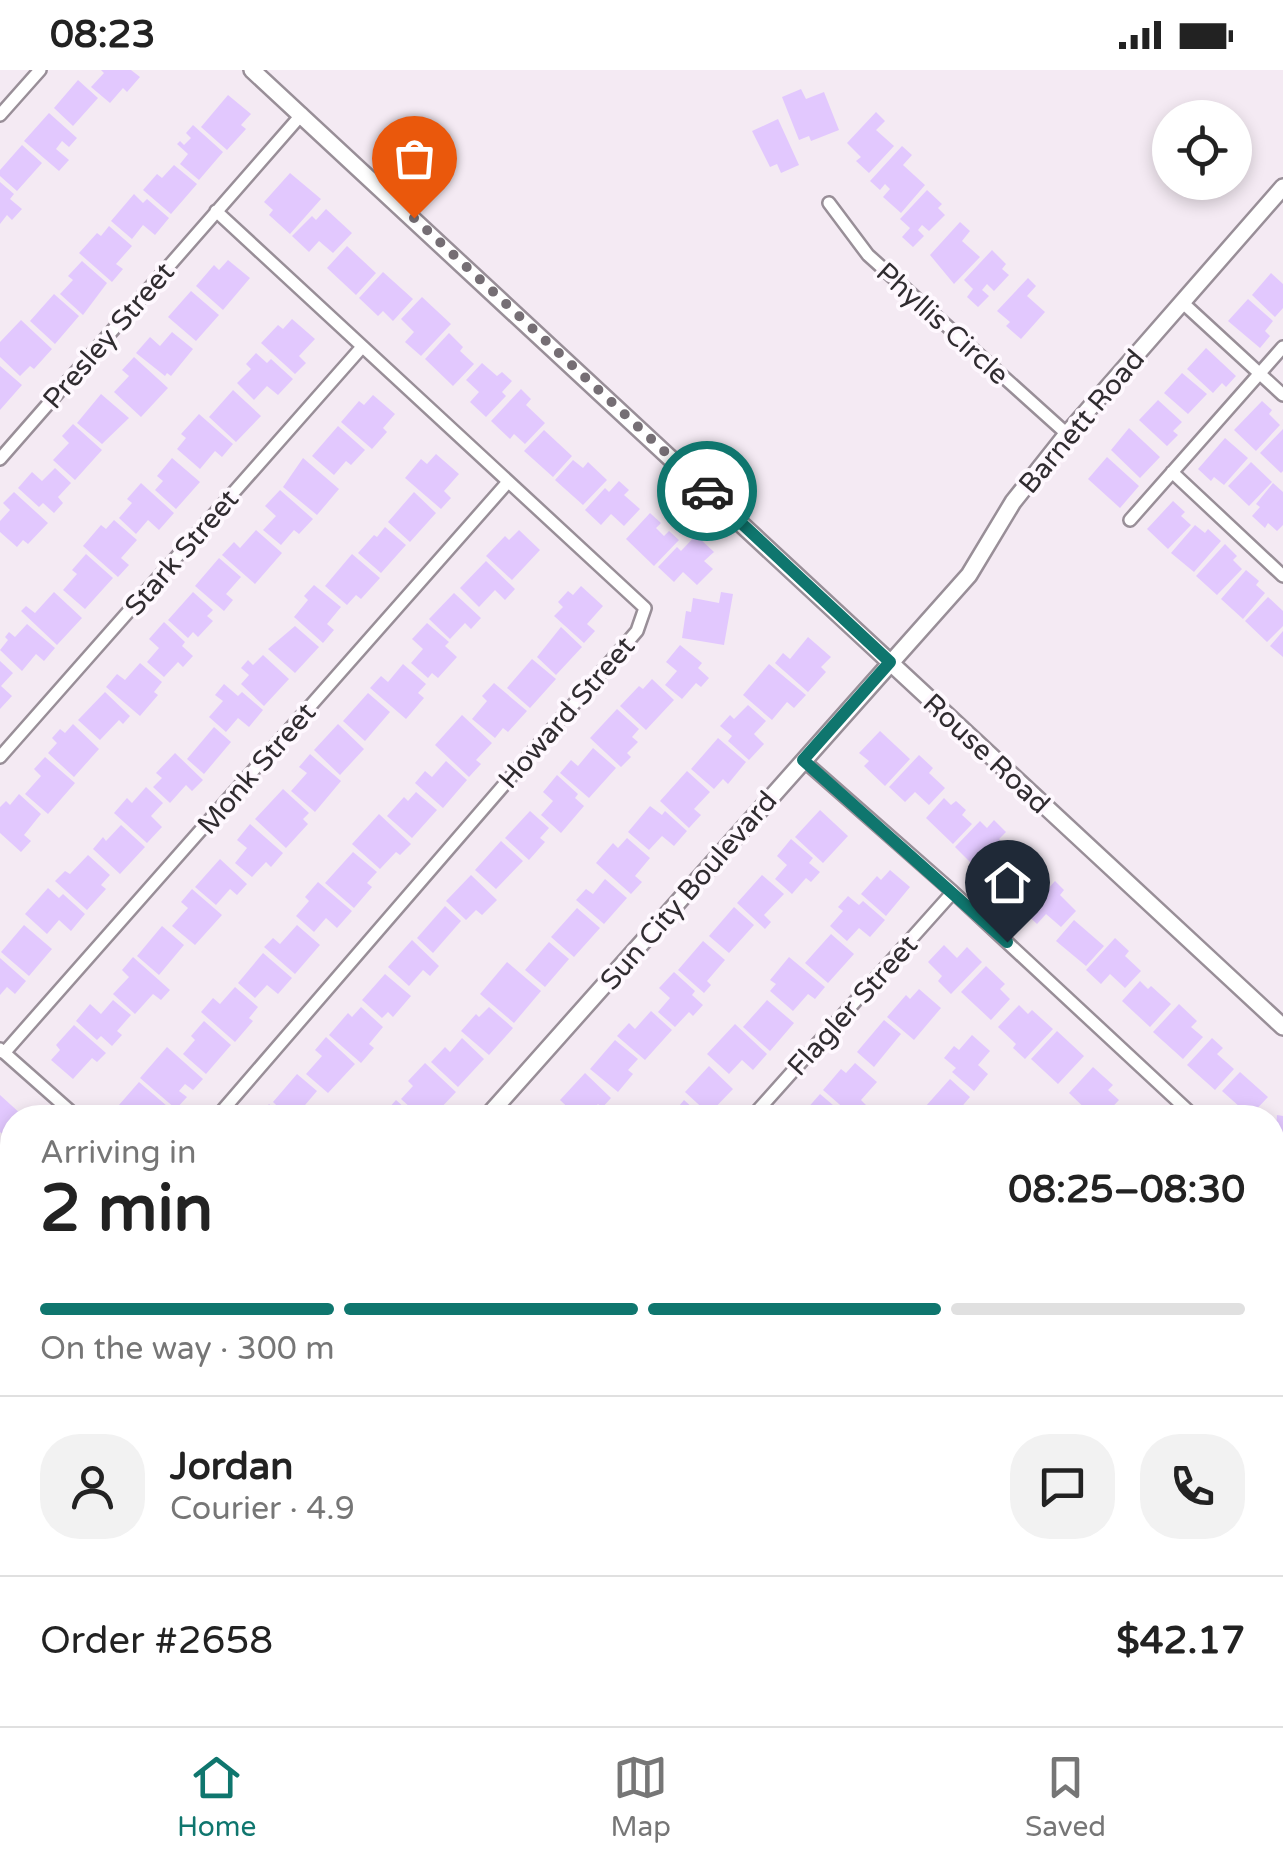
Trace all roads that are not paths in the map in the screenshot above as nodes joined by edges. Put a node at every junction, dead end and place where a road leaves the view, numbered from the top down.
1 (40, 70) edge
2 (252, 70) edge
3 (302, 114) junction
4 (0, 115) edge
5 (1283, 188) edge
6 (830, 202) dead end
7 (216, 211) junction
8 (1183, 303) junction
9 (362, 347) junction
10 (1283, 347) edge
11 (1260, 373) junction
12 (1283, 395) edge
13 (1067, 434) junction
14 (0, 459) edge
15 (1172, 472) junction
16 (508, 482) junction
17 (1130, 520) dead end
18 (1283, 576) edge
19 (890, 662) junction
20 (0, 757) edge
21 (803, 760) junction
22 (953, 892) junction
23 (1283, 1027) edge
24 (2, 1051) edge
25 (63, 1105) edge
26 (227, 1105) edge
27 (498, 1105) edge
28 (763, 1105) edge
29 (1182, 1105) edge

1 - 4 street
2 - 3 street, Rouse Road
3 - 7 street, Presley Street
3 - 19 street, Rouse Road
5 - 8 street, Barnett Road
6 - 13 street, Phyllis Circle
7 - 9 street, Howard Street
7 - 14 street, Presley Street
8 - 11 street
8 - 13 street, Barnett Road
9 - 16 street, Howard Street
9 - 20 street, Stark Street
10 - 11 street
11 - 12 street
11 - 15 street
13 - 19 street, Barnett Road
15 - 17 street
15 - 18 street
16 - 24 street, Monk Street
16 - 26 street, Howard Street
19 - 21 street, Sun City Boulevard
19 - 23 street, Rouse Road
21 - 22 street
21 - 27 street, Sun City Boulevard
22 - 28 street, Flagler Street
22 - 29 street
24 - 25 street

